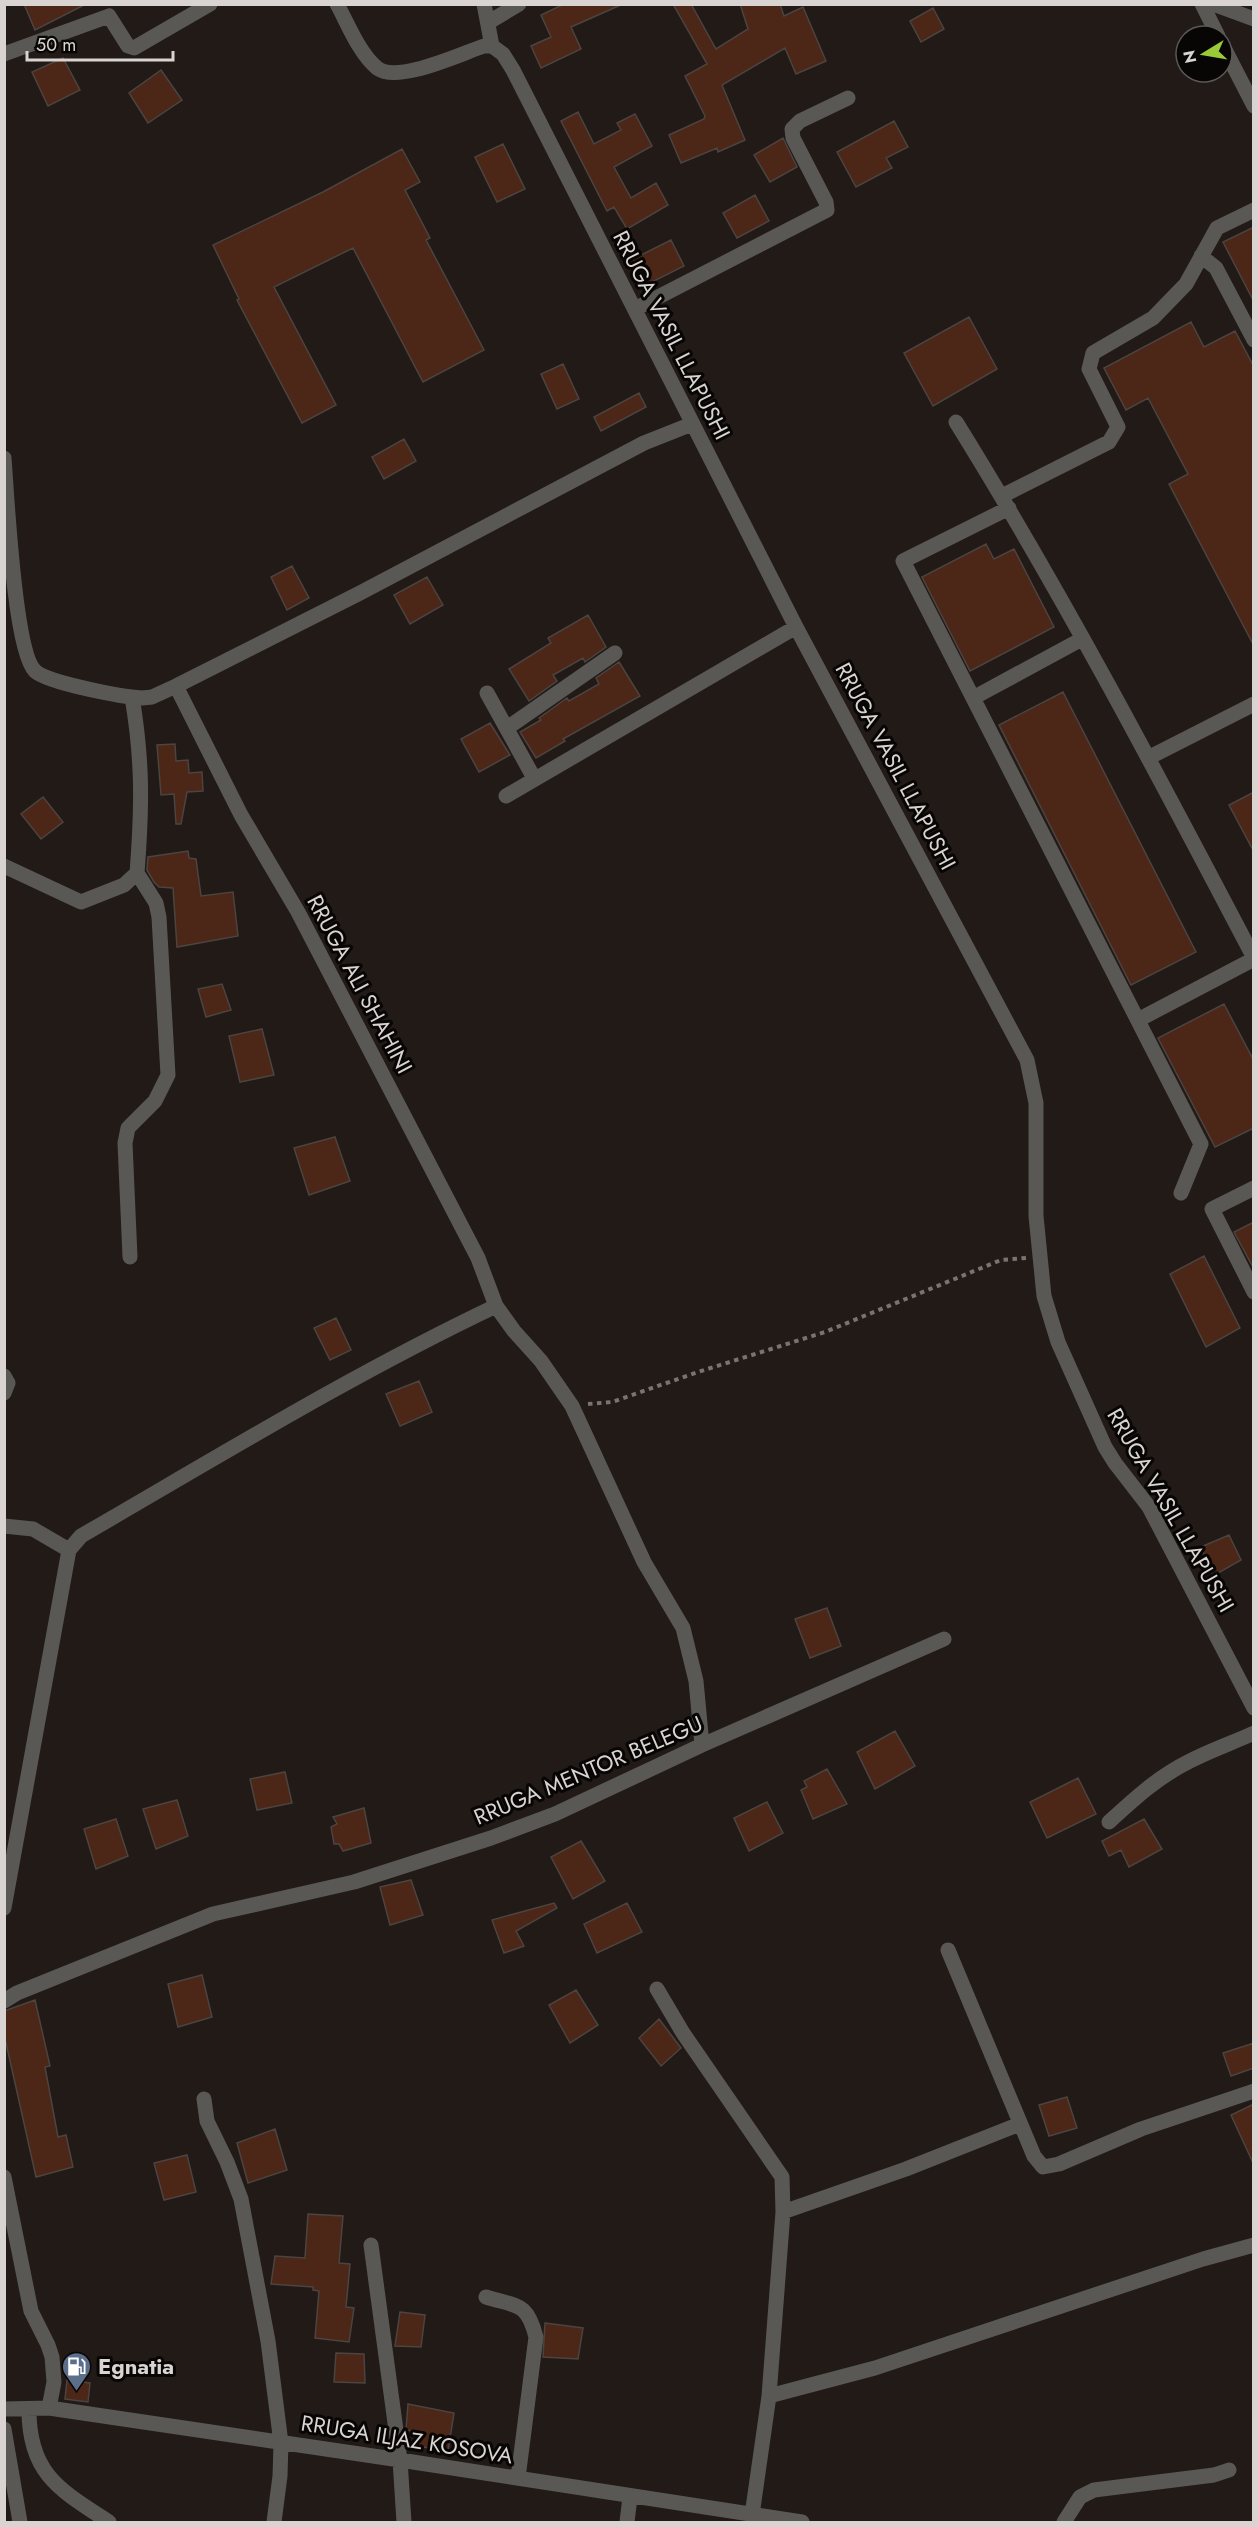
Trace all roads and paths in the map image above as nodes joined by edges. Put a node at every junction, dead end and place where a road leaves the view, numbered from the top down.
1 (210, 4) edge
2 (337, 4) edge
3 (484, 4) edge
4 (519, 4) edge
5 (1202, 4) edge
6 (1214, 4) edge
7 (1254, 19) edge
8 (489, 22) junction
9 (1212, 24) edge
10 (492, 46) junction
11 (4, 54) edge
12 (1234, 67) edge
13 (848, 98) dead end
14 (1254, 106) edge
15 (1254, 210) edge
16 (1202, 256) junction
17 (635, 309) junction
18 (1254, 340) edge
19 (956, 422) dead end
20 (692, 424) junction
21 (4, 458) edge
22 (1005, 502) junction
23 (796, 627) junction
24 (1082, 639) junction
25 (615, 653) dead end
26 (176, 686) junction
27 (487, 693) dead end
28 (132, 697) junction
29 (973, 699) junction
30 (1254, 704) edge
31 (507, 728) junction
32 (1148, 758) junction
33 (534, 778) junction
34 (506, 796) dead end
35 (4, 866) edge
36 (137, 873) junction
37 (1254, 959) edge
38 (1138, 1020) junction
39 (1254, 1188) edge
40 (1181, 1192) dead end
41 (130, 1257) dead end
42 (1039, 1258) junction
43 (1254, 1292) edge
44 (496, 1306) junction
45 (4, 1376) edge
46 (4, 1394) edge
47 (572, 1406) junction
48 (4, 1526) edge
49 (69, 1550) junction
50 (944, 1640) dead end
51 (1254, 1708) edge
52 (1254, 1733) edge
53 (702, 1745) junction
54 (1109, 1822) dead end
55 (4, 1908) edge
56 (948, 1950) dead end
57 (657, 1989) dead end
58 (4, 2001) edge
59 (1254, 2091) edge
60 (204, 2098) dead end
61 (1020, 2124) junction
62 (4, 2177) edge
63 (783, 2212) junction
64 (371, 2245) dead end
65 (1254, 2245) edge
66 (486, 2297) dead end
67 (769, 2396) junction
68 (49, 2408) junction
69 (4, 2409) edge
70 (28, 2410) junction
71 (4, 2429) edge
72 (281, 2443) junction
73 (400, 2460) junction
74 (1229, 2470) dead end
75 (518, 2478) junction
76 (630, 2497) junction
77 (752, 2519) edge
78 (20, 2523) edge
79 (109, 2523) edge
80 (274, 2523) edge
81 (404, 2523) edge
82 (627, 2523) edge
83 (802, 2523) edge
84 (1064, 2523) edge

1 - 11 street
2 - 10 street
3 - 8 street
4 - 8 street
5 - 9 street
6 - 7 street
8 - 10 street
10 - 17 street, RRUGA VASIL LLAPUSHI
12 - 14 street
13 - 17 street
15 - 16 street
16 - 18 street
16 - 22 street
17 - 20 street, RRUGA VASIL LLAPUSHI
19 - 22 street
20 - 23 street, RRUGA VASIL LLAPUSHI
20 - 26 street
21 - 28 street
22 - 24 street
22 - 29 street
23 - 33 street
23 - 42 street, RRUGA VASIL LLAPUSHI
24 - 29 street
24 - 32 street
25 - 31 street
26 - 28 street
26 - 44 street, RRUGA ALI SHAHINI
27 - 31 street
28 - 36 street
29 - 38 street
30 - 32 street
31 - 33 street
32 - 37 street
33 - 34 street
35 - 36 street
36 - 41 street
37 - 38 street
38 - 40 street
39 - 43 street
42 - 47 path
42 - 51 street, RRUGA VASIL LLAPUSHI
44 - 47 street, RRUGA ALI SHAHINI
44 - 49 street
45 - 46 street
47 - 53 street, RRUGA ALI SHAHINI
48 - 49 street
49 - 55 street
50 - 53 street, RRUGA MENTOR BELEGU
52 - 54 street
53 - 58 street, RRUGA MENTOR BELEGU
56 - 61 street
57 - 63 street
59 - 61 street
60 - 72 street
61 - 63 street
62 - 68 street
63 - 67 street
64 - 73 street
65 - 67 street
66 - 75 street
67 - 77 street
68 - 70 street, RRUGA ILJAZ KOSOVA
68 - 72 street, RRUGA ILJAZ KOSOVA
69 - 70 street, RRUGA ILJAZ KOSOVA
70 - 79 street
71 - 78 street
72 - 73 street, RRUGA ILJAZ KOSOVA
72 - 80 street
73 - 75 street, RRUGA ILJAZ KOSOVA
73 - 81 street
74 - 84 street
75 - 76 street, RRUGA ILJAZ KOSOVA
76 - 77 street, RRUGA ILJAZ KOSOVA
76 - 82 street
77 - 83 street, RRUGA ILJAZ KOSOVA

